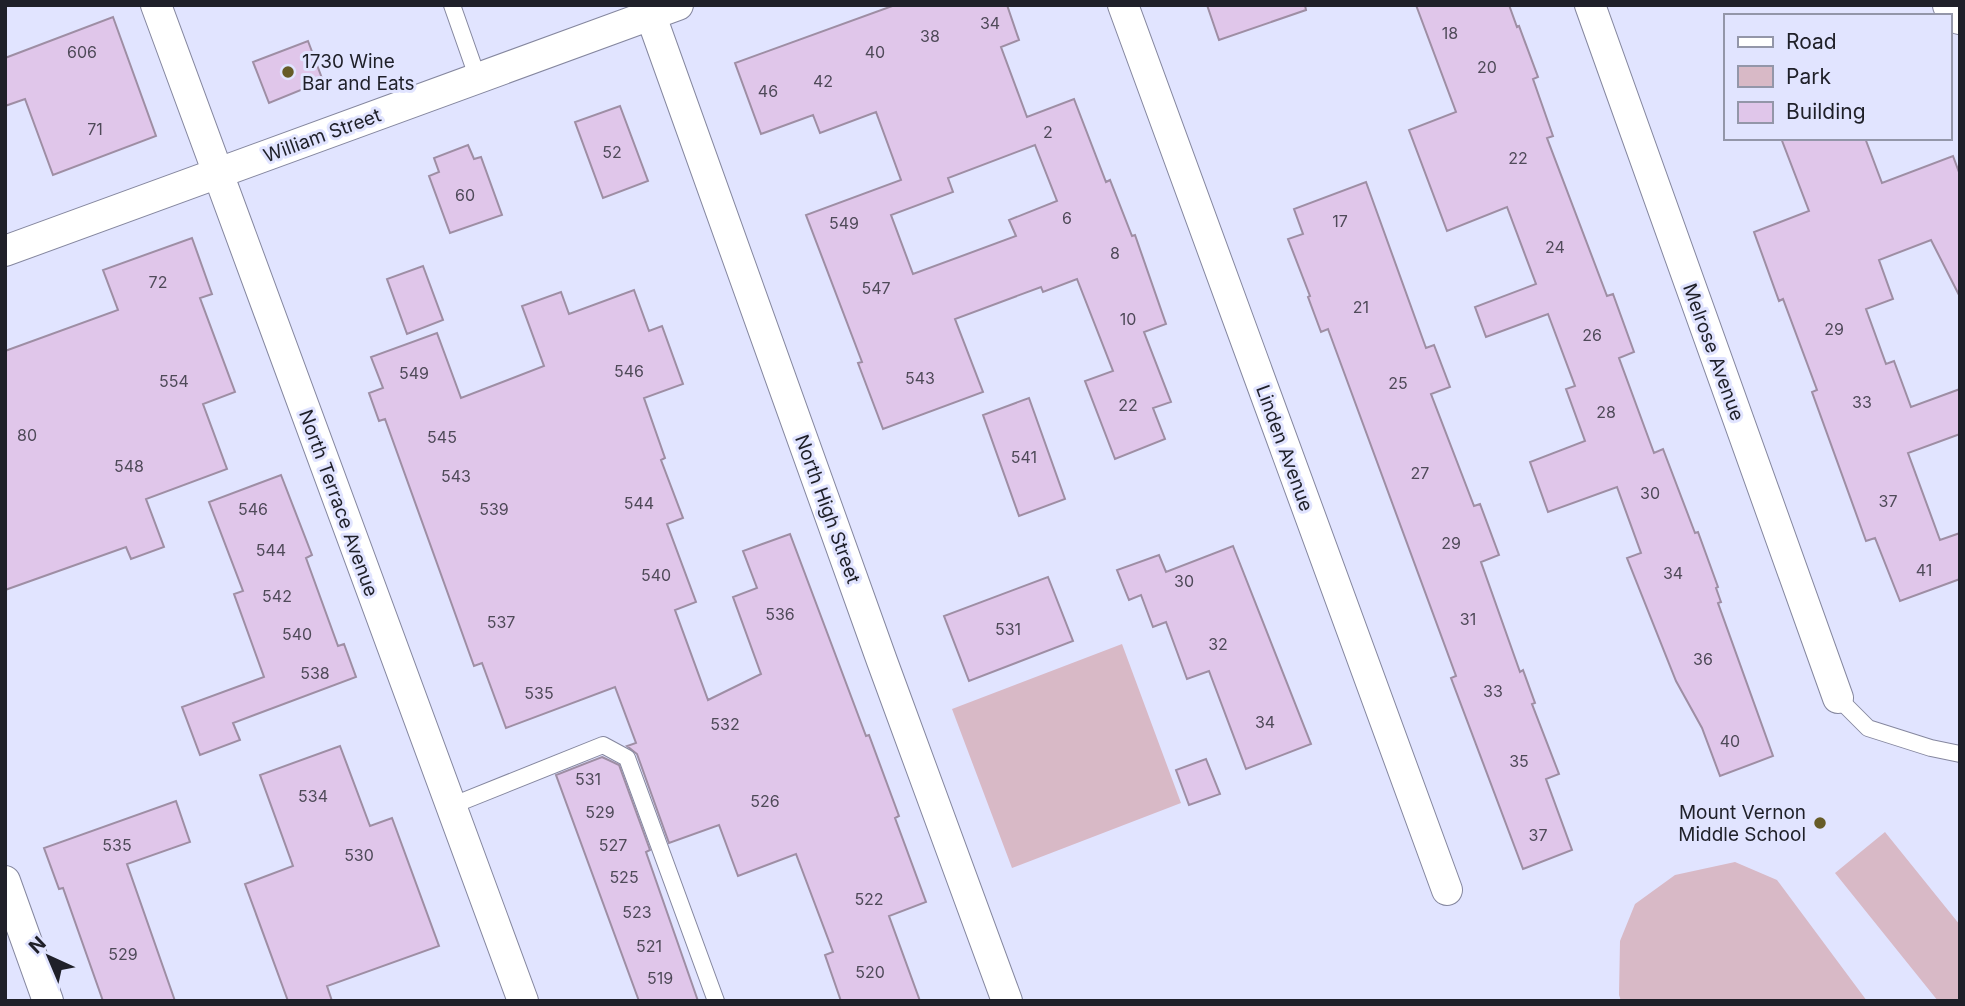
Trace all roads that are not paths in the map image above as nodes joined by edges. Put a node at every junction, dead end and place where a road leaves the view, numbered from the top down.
1 (156, 5) edge
2 (452, 5) edge
3 (1123, 5) edge
4 (1590, 5) edge
5 (664, 11) edge
6 (478, 79) junction
7 (219, 173) junction
8 (5, 251) edge
9 (1838, 698) joint
10 (1960, 754) edge
11 (451, 806) junction
12 (5, 881) edge
13 (1447, 890) dead end
14 (48, 1001) edge
15 (523, 1001) edge
16 (716, 1001) edge
17 (1007, 1001) edge

1 - 7 street, North Terrace Avenue
2 - 6 lane
3 - 13 street, Linden Avenue
4 - 9 street, Melrose Avenue
5 - 6 street, William Street
5 - 17 street, North High Street
6 - 7 street, William Street
7 - 8 street, William Street
7 - 11 street, North Terrace Avenue
9 - 10 lane
11 - 15 street, North Terrace Avenue
11 - 16 lane
12 - 14 street

